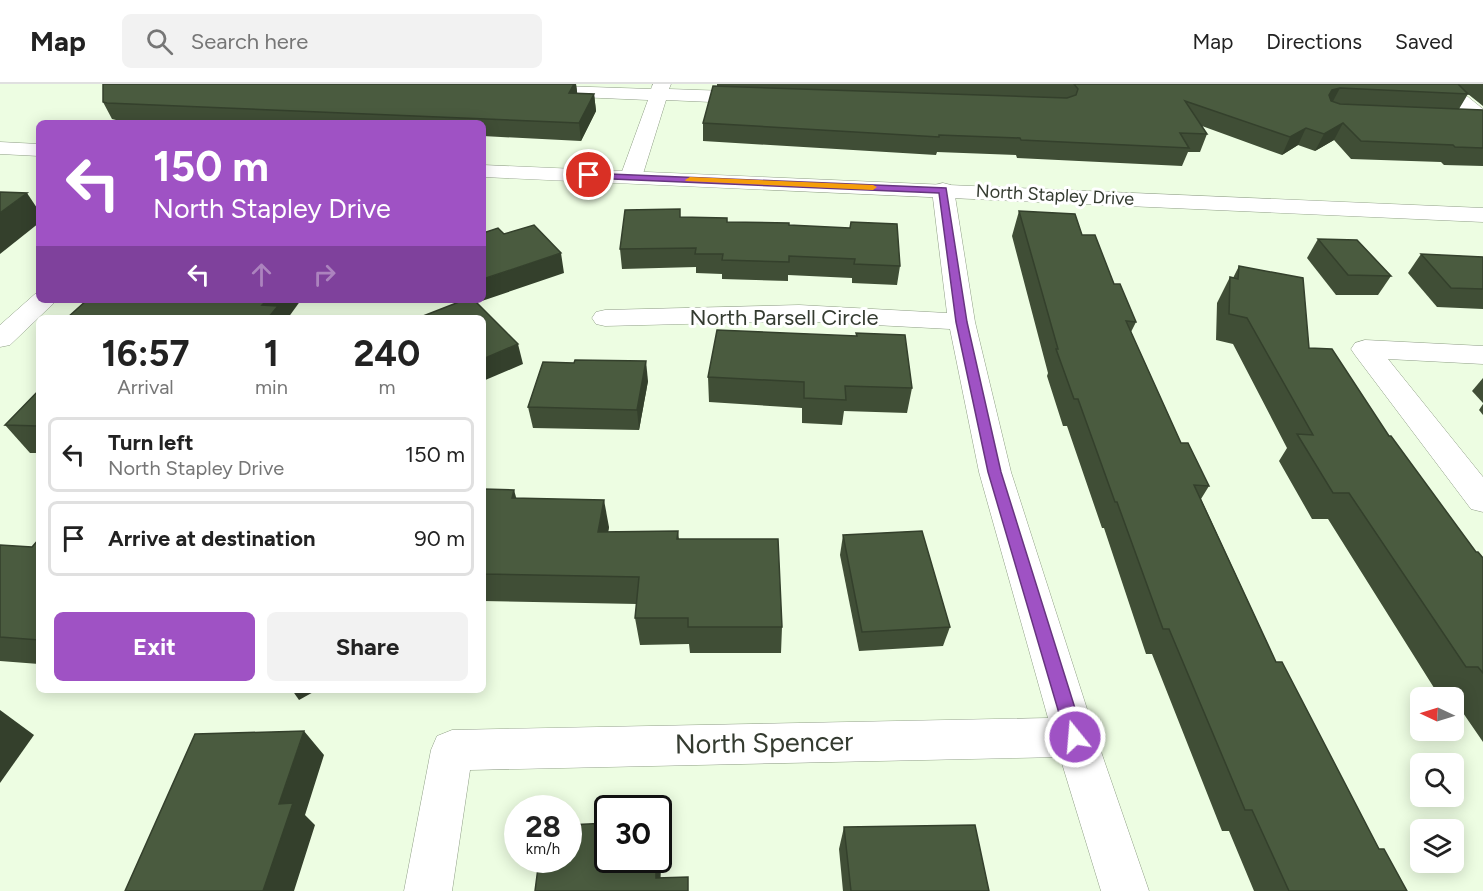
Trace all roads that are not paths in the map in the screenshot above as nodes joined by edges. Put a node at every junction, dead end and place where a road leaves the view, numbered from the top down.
1 (1441, 84) edge
2 (518, 89) edge
3 (660, 89) edge
4 (777, 98) edge
5 (1447, 117) edge
6 (1483, 119) edge
7 (0, 148) edge
8 (36, 150) edge
9 (486, 171) edge
10 (631, 177) junction
11 (943, 190) junction
12 (1483, 215) edge
13 (36, 283) edge
14 (41, 303) edge
15 (0, 313) edge
16 (605, 318) dead end
17 (962, 322) junction
18 (0, 339) edge
19 (1483, 355) edge
20 (1483, 500) edge
21 (1075, 737) junction
22 (428, 891) edge
23 (1125, 891) edge

1 - 6 street
2 - 3 street
3 - 4 street
3 - 10 street
5 - 6 street
7 - 8 street
9 - 10 street, North Stapley Drive
10 - 11 street, North Stapley Drive
11 - 12 street, North Stapley Drive
11 - 17 street
13 - 15 street
14 - 18 street
16 - 17 street, North Parsell Circle
17 - 21 street
19 - 20 street
21 - 22 street, North Spencer
21 - 23 street

